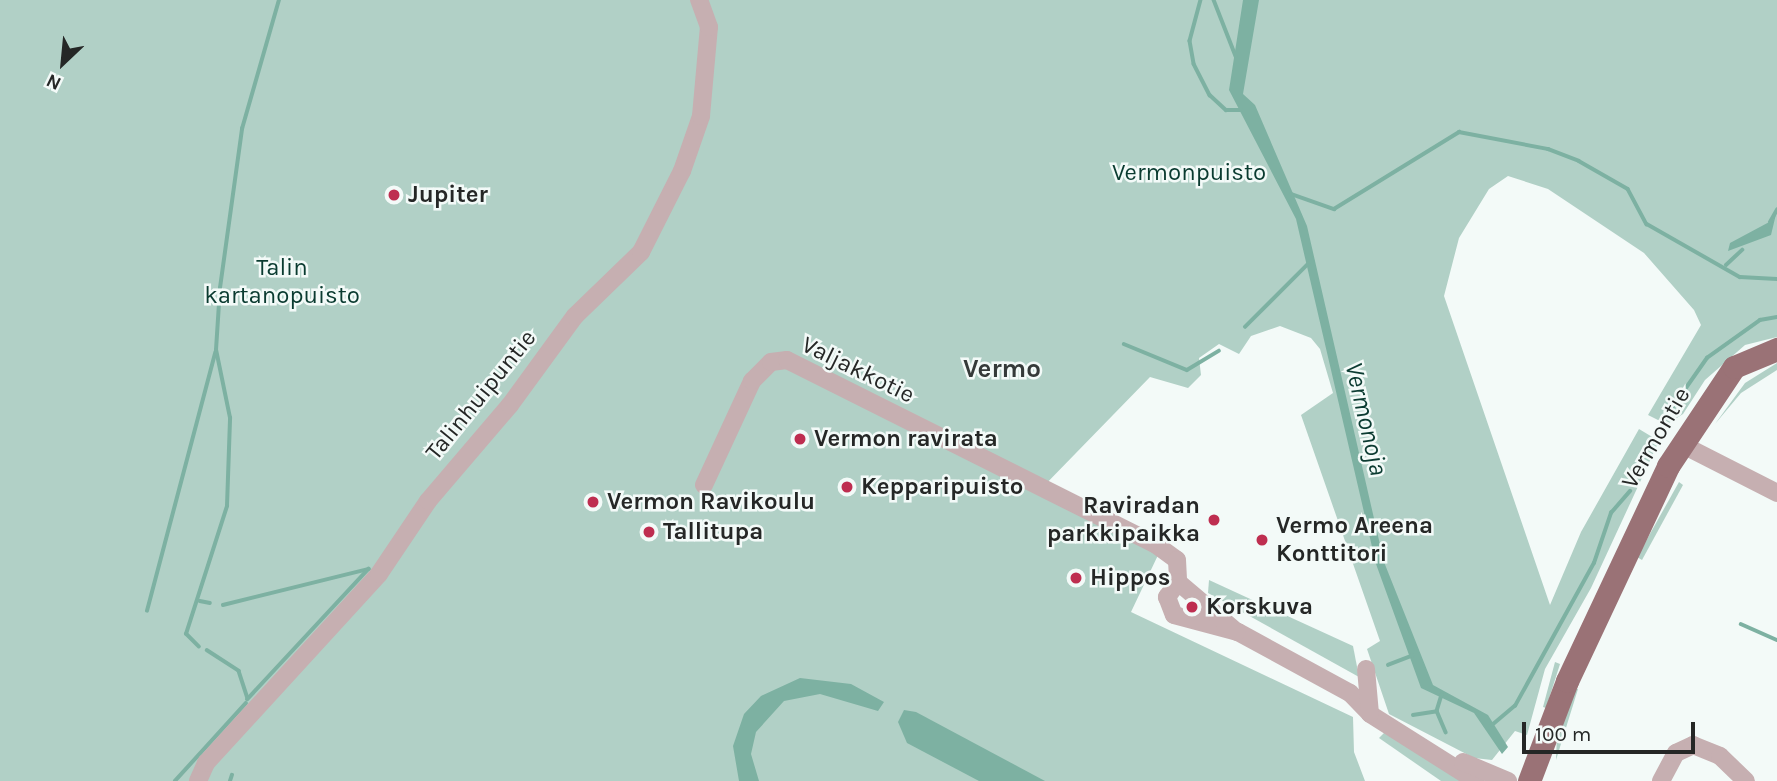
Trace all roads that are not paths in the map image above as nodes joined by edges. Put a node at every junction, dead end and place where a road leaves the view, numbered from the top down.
1 (699, 0) edge
2 (1777, 349) edge
3 (1777, 358) edge
4 (1688, 447) junction
5 (704, 485) dead end
6 (1777, 493) edge
7 (1178, 582) junction
8 (1238, 632) junction
9 (1366, 668) dead end
10 (1370, 714) junction
11 (1546, 745) junction
12 (1426, 747) junction
13 (198, 781) edge
14 (1476, 781) edge
15 (1508, 781) edge
16 (1529, 781) edge
17 (1544, 781) edge
18 (1661, 781) edge
19 (1746, 781) edge

1 - 13 street, Talinhuipuntie
2 - 4 main road, Vermontie
3 - 4 main road, Vermontie
4 - 6 street
4 - 11 main road, Vermontie
5 - 7 street, Valjakkotie
7 - 8 street, Valjakkotie
7 - 8 street, Valjakkotie
8 - 10 street, Valjakkotie
9 - 10 street
10 - 12 street, Valjakkotie
11 - 16 main road, Vermontie
11 - 17 main road, Vermontie
12 - 14 street, Valjakkotie
12 - 15 street, Valjakkotie
18 - 19 street

